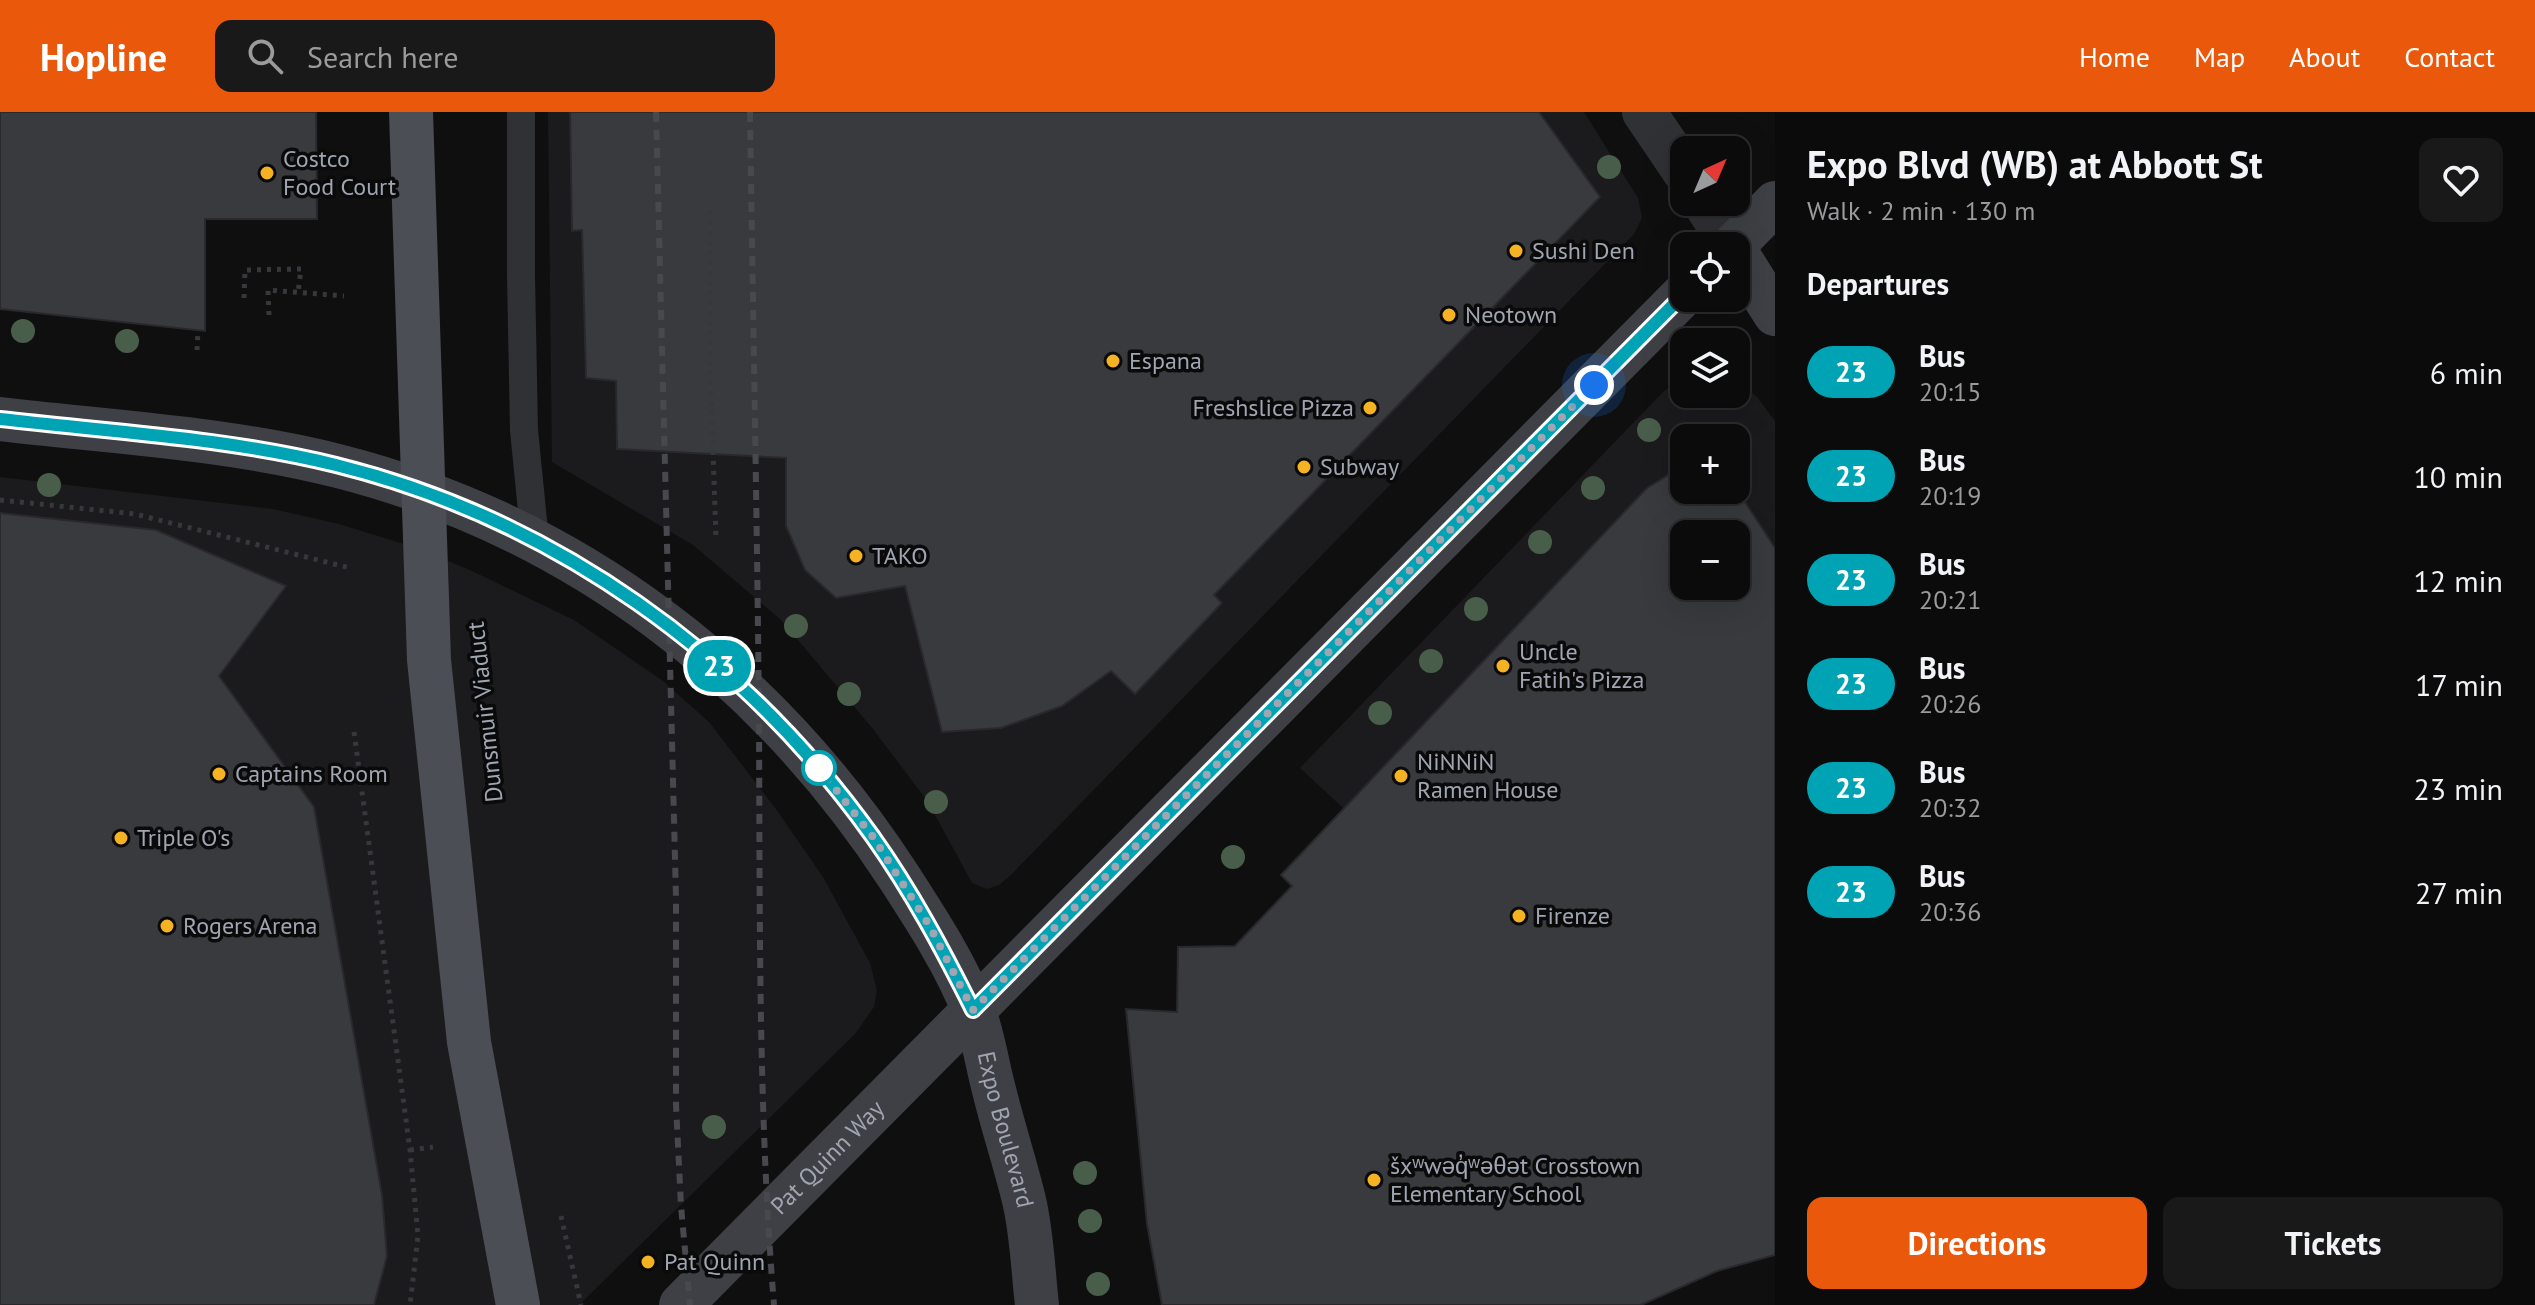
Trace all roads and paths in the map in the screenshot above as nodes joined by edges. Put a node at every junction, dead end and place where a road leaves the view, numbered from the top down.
1 (411, 112) edge
2 (521, 112) edge
3 (1644, 112) edge
4 (1670, 150) edge
5 (1775, 203) edge
6 (710, 211) dead end
7 (1747, 232) edge
8 (1750, 274) edge
9 (298, 293) junction
10 (344, 296) dead end
11 (244, 298) dead end
12 (1670, 308) edge
13 (1775, 314) edge
14 (269, 315) dead end
15 (198, 330) dead end
16 (197, 350) dead end
17 (0, 419) edge
18 (0, 500) edge
19 (716, 538) dead end
20 (535, 541) junction
21 (350, 568) dead end
22 (354, 732) dead end
23 (973, 1010) junction
24 (561, 1212) dead end
25 (410, 1305) edge
26 (518, 1305) edge
27 (581, 1305) edge
28 (681, 1305) edge
29 (1037, 1305) edge

1 - 26 main road, Dunsmuir Viaduct, bridge
2 - 20 lane
3 - 4 street
5 - 7 street
6 - 19 path
8 - 13 street
9 - 10 path
9 - 11 path
9 - 14 path
12 - 23 street, Pat Quinn Way
15 - 16 path
17 - 20 street, Expo Boulevard
18 - 21 path
20 - 23 street, Expo Boulevard
22 - 25 path
23 - 28 street, Pat Quinn Way
23 - 29 street, Expo Boulevard
24 - 27 path, bridge

